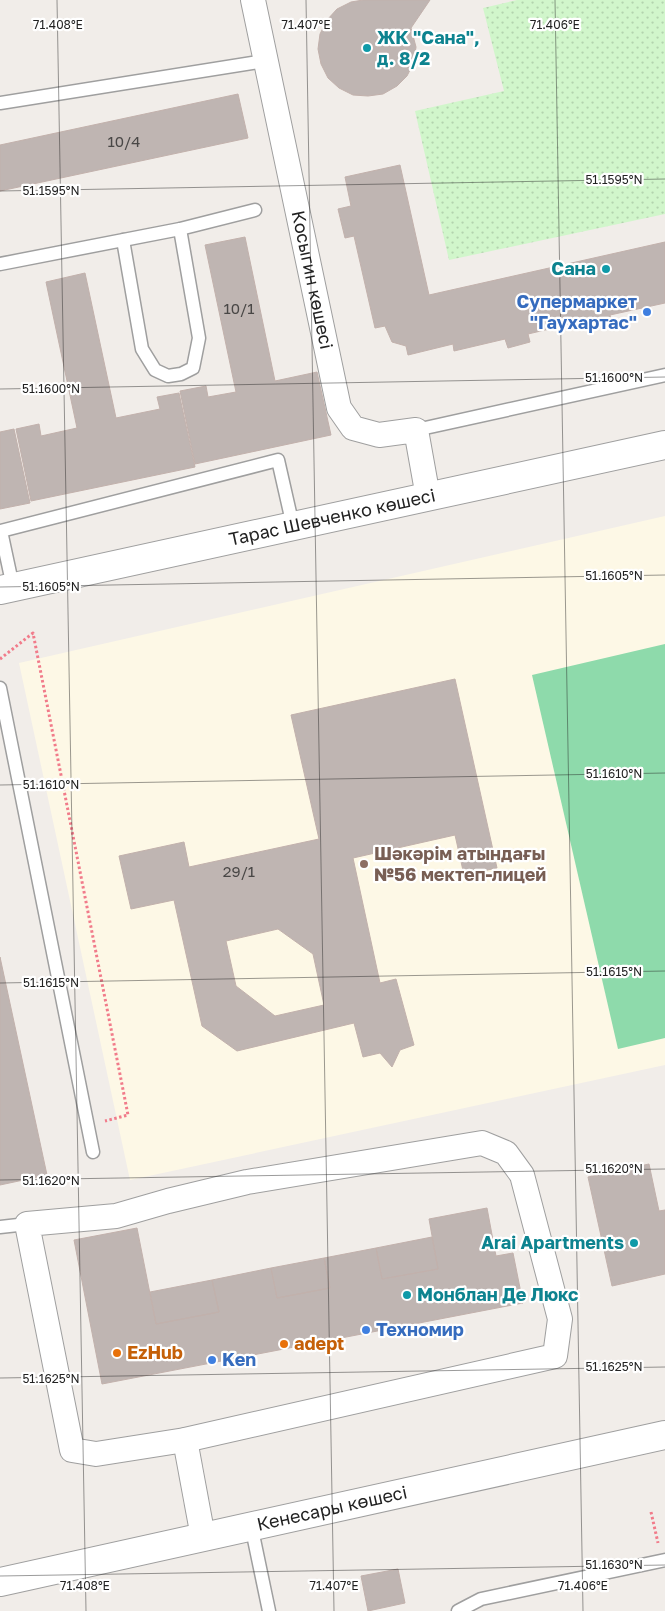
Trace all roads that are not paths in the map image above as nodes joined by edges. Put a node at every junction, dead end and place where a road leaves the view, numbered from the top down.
1 (253, 0) edge
2 (265, 61) junction
3 (0, 103) edge
4 (255, 210) dead end
5 (180, 229) junction
6 (122, 240) junction
7 (0, 264) edge
8 (665, 375) edge
9 (416, 430) junction
10 (665, 445) edge
11 (428, 497) junction
12 (293, 526) junction
13 (7, 588) edge
14 (0, 688) edge
15 (93, 1152) dead end
16 (26, 1224) junction
17 (0, 1227) edge
18 (665, 1435) edge
19 (184, 1440) junction
20 (250, 1525) junction
21 (203, 1537) junction
22 (664, 1560) edge
23 (0, 1582) edge
24 (269, 1611) edge
25 (458, 1611) edge

1 - 2 street, Косыгин көшесі
2 - 3 lane
2 - 9 street, Косыгин көшесі
4 - 5 lane
5 - 6 lane
5 - 6 lane
6 - 7 lane
8 - 9 lane
9 - 11 street
10 - 11 street, Тарас Шевченко көшесі
11 - 12 street, Тарас Шевченко көшесі
12 - 13 street, Тарас Шевченко көшесі
12 - 13 lane
14 - 15 lane
16 - 17 lane
16 - 19 street
16 - 19 street
18 - 20 street, Кенесары көшесі
19 - 21 street
20 - 21 street, Кенесары көшесі
20 - 24 lane
21 - 23 street, Кенесары көшесі
22 - 25 lane

